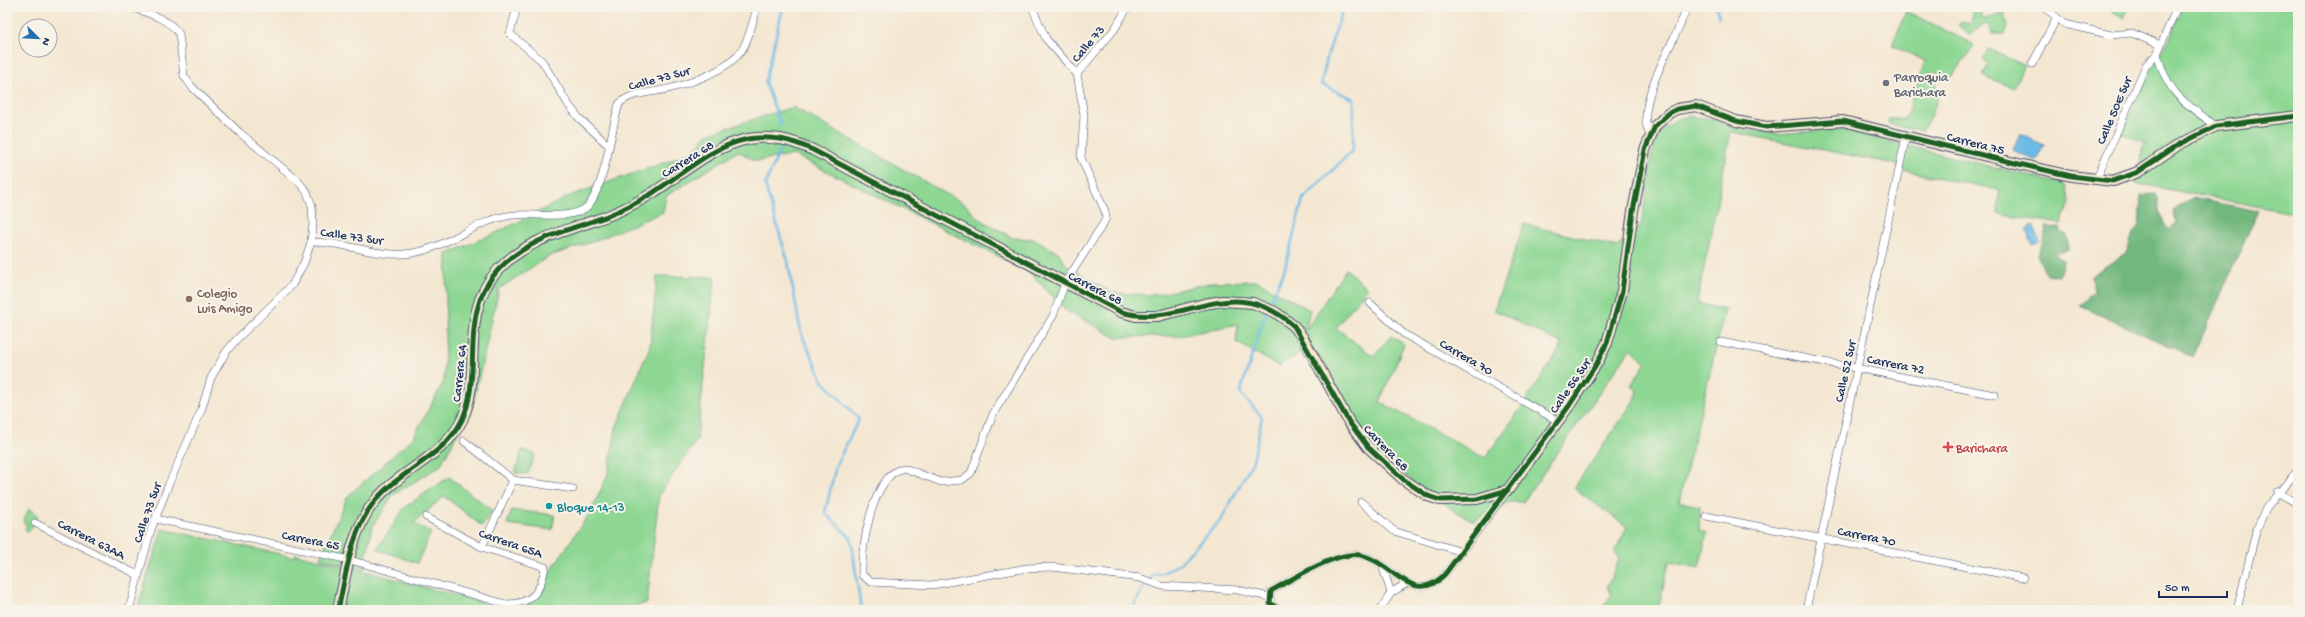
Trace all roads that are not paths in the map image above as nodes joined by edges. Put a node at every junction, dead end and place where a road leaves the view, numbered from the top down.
1 (131, 7) edge
2 (517, 7) edge
3 (757, 7) edge
4 (1032, 7) edge
5 (1128, 7) edge
6 (1688, 7) edge
7 (2044, 7) edge
8 (2177, 7) edge
9 (2057, 18) junction
10 (2160, 45) junction
11 (2157, 54) junction
12 (2032, 64) dead end
13 (1077, 74) junction
14 (2298, 116) edge
15 (2216, 126) junction
16 (1650, 135) junction
17 (1906, 136) junction
18 (608, 145) junction
19 (2096, 180) junction
20 (650, 194) joint
21 (311, 242) junction
22 (1065, 283) junction
23 (1370, 303) dead end
24 (1722, 342) dead end
25 (1857, 368) junction
26 (1995, 395) dead end
27 (1558, 421) junction
28 (464, 441) dead end
29 (2298, 470) edge
30 (513, 480) junction
31 (573, 489) dead end
32 (1508, 490) junction
33 (2277, 492) junction
34 (1361, 502) dead end
35 (2298, 504) edge
36 (1706, 516) dead end
37 (426, 517) dead end
38 (156, 519) junction
39 (35, 523) dead end
40 (1821, 538) junction
41 (482, 547) junction
42 (1462, 552) junction
43 (350, 560) junction
44 (1382, 565) junction
45 (138, 575) junction
46 (2023, 578) dead end
47 (1407, 583) junction
48 (1391, 593) junction
49 (1269, 597) junction
50 (506, 604) joint
51 (128, 610) edge
52 (338, 610) edge
53 (1280, 610) edge
54 (1380, 610) edge
55 (1806, 610) edge
56 (2237, 610) edge

1 - 21 street
2 - 18 street
3 - 18 street, Calle 73 Sur
4 - 13 street
5 - 13 street, Calle 73
6 - 16 street, Calle 56 Sur
7 - 9 street
8 - 10 street, Calle 50E Sur
9 - 10 street
9 - 12 street
10 - 11 street, Calle 50E Sur
11 - 15 street
11 - 19 street, Calle 50E Sur
13 - 22 street
14 - 15 street, Carrera 75
15 - 19 street, Carrera 75
16 - 17 street, Carrera 75
16 - 27 street, Calle 56 Sur
17 - 19 street, Carrera 75
17 - 25 street, Calle 52 Sur
18 - 21 street, Calle 73 Sur
20 - 22 street, Carrera 68
20 - 43 street, Carrera 64
21 - 38 street, Calle 73 Sur
22 - 32 street, Carrera 68
22 - 49 street
23 - 27 street, Carrera 70
24 - 25 street, Carrera 72
25 - 26 street, Carrera 72
25 - 40 street, Calle 52 Sur
27 - 32 street, Calle 56 Sur
28 - 30 street
29 - 33 street
30 - 31 street
30 - 41 street
32 - 42 street, Calle 56 Sur
33 - 35 street
33 - 56 street
34 - 42 street
36 - 40 street, Carrera 70
37 - 41 street, Carrera 65A
38 - 43 street, Carrera 65
38 - 45 street, Calle 73 Sur
39 - 45 street, Carrera 63AA
40 - 46 street, Carrera 70
40 - 55 street, Calle 52 Sur
41 - 50 street, Carrera 65A
42 - 47 street, Calle 56 Sur
43 - 50 street, Carrera 65
43 - 52 street, Carrera 64
44 - 47 street
44 - 48 street
44 - 49 street
45 - 51 street, Calle 73 Sur
47 - 48 street
48 - 54 street
49 - 53 street

